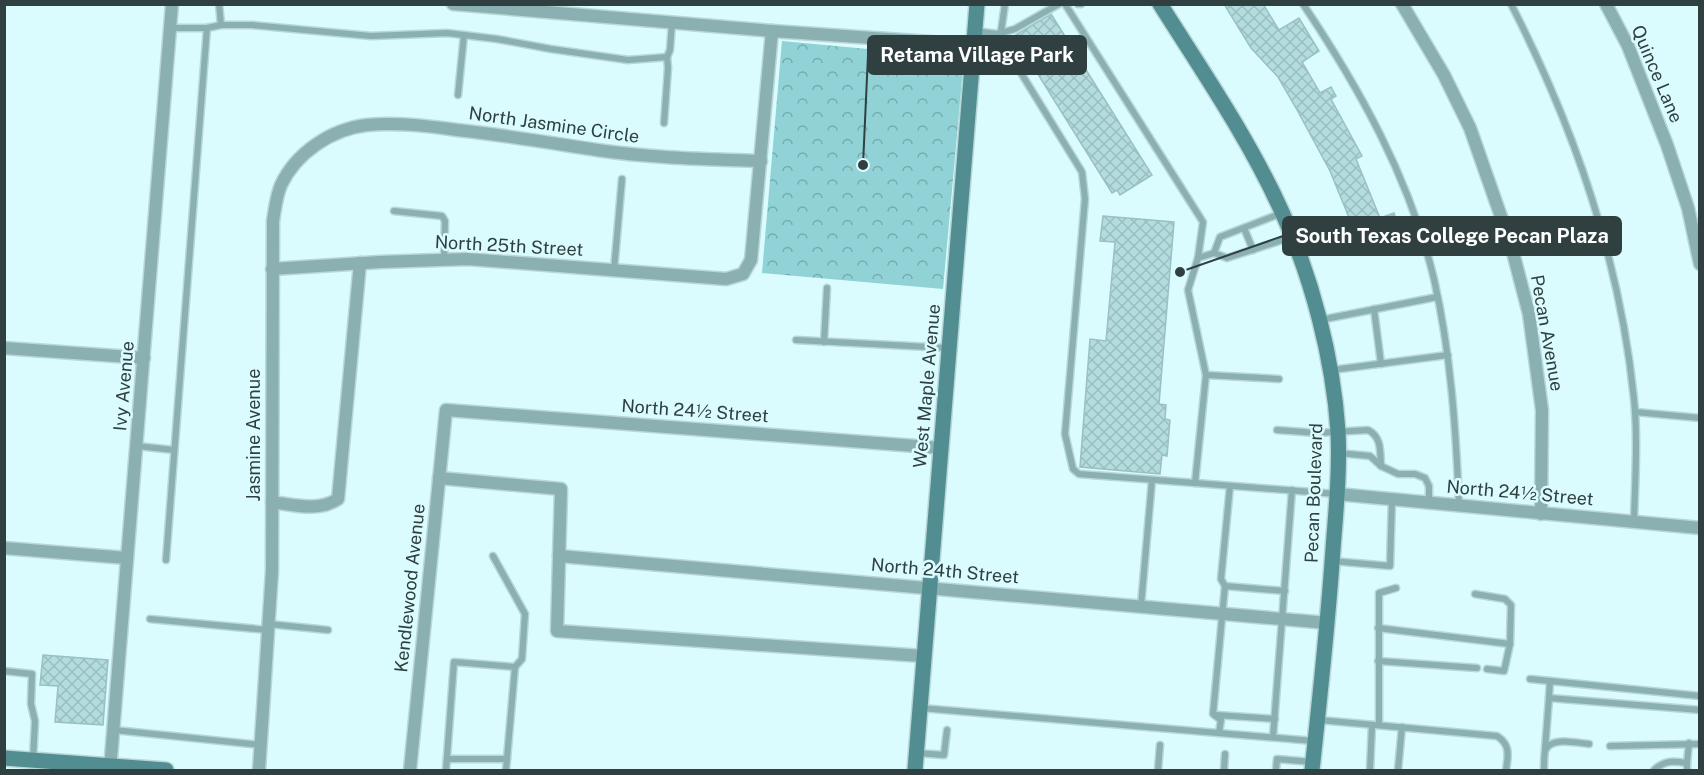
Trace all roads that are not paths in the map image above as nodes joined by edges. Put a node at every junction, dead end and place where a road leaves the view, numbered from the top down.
1 (172, 4) edge
2 (219, 4) edge
3 (453, 4) edge
4 (977, 4) edge
5 (1005, 4) edge
6 (1059, 4) edge
7 (1065, 4) edge
8 (1160, 4) edge
9 (1303, 4) edge
10 (1402, 4) edge
11 (1512, 4) edge
12 (1606, 4) edge
13 (567, 9) edge
14 (672, 22) junction
15 (221, 25) junction
16 (171, 28) junction
17 (207, 28) junction
18 (772, 31) junction
19 (999, 33) junction
20 (464, 35) junction
21 (975, 38) junction
22 (667, 57) junction
23 (458, 95) dead end
24 (664, 123) dead end
25 (344, 131) joint
26 (760, 161) junction
27 (622, 179) dead end
28 (394, 211) dead end
29 (1283, 213) junction
30 (1244, 228) junction
31 (1292, 236) junction
32 (1253, 250) junction
33 (1214, 253) junction
34 (1198, 258) junction
35 (444, 260) junction
36 (360, 263) junction
37 (1700, 264) edge
38 (272, 269) junction
39 (614, 270) junction
40 (827, 288) dead end
41 (1437, 297) junction
42 (1374, 309) junction
43 (1319, 320) junction
44 (796, 340) dead end
45 (824, 342) junction
46 (4, 348) edge
47 (949, 348) junction
48 (1448, 355) junction
49 (144, 358) junction
50 (1381, 364) junction
51 (1330, 370) junction
52 (1206, 375) junction
53 (1279, 379) dead end
54 (446, 410) joint
55 (1635, 411) junction
56 (1700, 418) edge
57 (1277, 430) dead end
58 (1338, 432) junction
59 (137, 446) junction
60 (942, 448) junction
61 (174, 450) junction
62 (1338, 453) junction
63 (1381, 466) junction
64 (439, 478) junction
65 (1152, 480) junction
66 (1195, 483) junction
67 (1230, 486) junction
68 (1292, 490) junction
69 (1337, 494) junction
70 (1392, 499) junction
71 (272, 502) junction
72 (1429, 503) junction
73 (1459, 506) junction
74 (1541, 514) junction
75 (1634, 522) junction
76 (1700, 528) edge
77 (4, 548) edge
78 (494, 556) dead end
79 (559, 556) junction
80 (128, 558) junction
81 (166, 560) dead end
82 (1332, 561) junction
83 (1225, 586) junction
84 (929, 588) junction
85 (1396, 588) dead end
86 (1285, 591) junction
87 (1475, 594) dead end
88 (1141, 606) junction
89 (1222, 613) junction
90 (1283, 618) junction
91 (150, 620) dead end
92 (1328, 623) junction
93 (269, 627) junction
94 (1378, 628) junction
95 (328, 630) dead end
96 (1510, 644) junction
97 (924, 656) junction
98 (1378, 661) junction
99 (515, 667) junction
100 (1477, 668) dead end
101 (1486, 669) dead end
102 (4, 671) edge
103 (1530, 680) dead end
104 (1550, 681) junction
105 (1700, 696) edge
106 (1549, 698) junction
107 (920, 708) junction
108 (1700, 710) edge
109 (1213, 714) junction
110 (1275, 719) junction
111 (1317, 720) junction
112 (1376, 725) junction
113 (1402, 727) junction
114 (114, 730) junction
115 (947, 730) dead end
116 (1219, 733) junction
117 (1274, 737) junction
118 (1315, 741) junction
119 (1689, 743) junction
120 (1589, 744) dead end
121 (1700, 744) edge
122 (261, 745) junction
123 (1160, 745) dead end
124 (1610, 746) dead end
125 (1545, 749) junction
126 (916, 753) junction
127 (1225, 754) dead end
128 (4, 758) edge
129 (447, 759) junction
130 (507, 759) junction
131 (33, 760) junction
132 (1688, 763) junction
133 (1312, 766) edge
134 (111, 769) edge
135 (166, 771) edge
136 (259, 771) edge
137 (410, 771) edge
138 (446, 771) edge
139 (506, 771) edge
140 (915, 771) edge
141 (1158, 771) edge
142 (1224, 771) edge
143 (1276, 771) edge
144 (1370, 771) edge
145 (1398, 771) edge
146 (1506, 771) edge
147 (1544, 771) edge
148 (1654, 771) edge
149 (1687, 771) edge

1 - 16 street, Ivy Avenue
2 - 15 lane
3 - 13 street
4 - 21 main road, West Maple Avenue
5 - 19 lane
6 - 19 lane
7 - 34 lane
8 - 29 main road, Pecan Boulevard
9 - 41 lane
10 - 74 street, Pecan Avenue
11 - 55 lane
12 - 37 street, Quince Lane
13 - 14 street
14 - 18 street
14 - 22 lane
15 - 17 lane
15 - 20 lane
16 - 17 lane
16 - 49 street, Ivy Avenue
17 - 61 lane
18 - 21 street
18 - 26 street
19 - 21 lane
19 - 65 lane
20 - 22 lane
20 - 23 lane
21 - 47 main road, West Maple Avenue
22 - 24 lane
25 - 26 street, North Jasmine Circle
25 - 38 street, Jasmine Avenue
26 - 39 street, North 25th Street
27 - 39 lane
28 - 35 lane
29 - 30 lane
29 - 31 main road, Pecan Boulevard
30 - 32 lane
30 - 33 lane
31 - 32 lane
31 - 43 main road, Pecan Boulevard
32 - 33 lane
33 - 34 lane
34 - 52 lane
35 - 36 street, North 25th Street
35 - 39 street, North 25th Street
36 - 38 street, North 25th Street
36 - 71 street
38 - 71 street, Jasmine Avenue
40 - 45 lane
41 - 42 lane
41 - 48 lane
42 - 43 lane
42 - 50 lane
43 - 51 main road, Pecan Boulevard
44 - 45 lane
45 - 47 lane
46 - 49 street
47 - 60 main road, West Maple Avenue
48 - 50 lane
48 - 73 lane
49 - 59 street, Ivy Avenue
50 - 51 lane
51 - 58 main road, Pecan Boulevard
52 - 53 lane
52 - 66 lane
54 - 60 street, North 24½ Street
54 - 64 street, Kendlewood Avenue
55 - 56 lane
55 - 75 lane
57 - 58 lane
58 - 62 main road, Pecan Boulevard
58 - 63 lane
59 - 61 lane
59 - 80 street, Ivy Avenue
60 - 84 main road, West Maple Avenue
61 - 81 lane
62 - 63 lane
62 - 69 main road, Pecan Boulevard
63 - 72 lane
64 - 79 street
64 - 137 street, Kendlewood Avenue
65 - 66 lane
65 - 88 lane
66 - 67 lane
67 - 68 lane
67 - 83 lane
68 - 69 lane
68 - 86 lane
69 - 70 street, North 24½ Street
69 - 82 main road, Pecan Boulevard
70 - 72 street, North 24½ Street
70 - 82 lane
71 - 93 street, Jasmine Avenue
72 - 73 street, North 24½ Street
73 - 74 street, North 24½ Street
74 - 75 street, North 24½ Street
75 - 76 street, North 24½ Street
77 - 80 street
78 - 99 lane
79 - 84 street, North 24th Street
79 - 97 street
80 - 114 street, Ivy Avenue
82 - 92 main road, Pecan Boulevard
83 - 86 lane
83 - 89 lane
84 - 88 street, North 24th Street
84 - 97 main road, West Maple Avenue
85 - 94 lane
86 - 90 lane
87 - 96 lane
88 - 89 street, North 24th Street
89 - 90 street, North 24th Street
89 - 109 lane
90 - 92 street, North 24th Street
90 - 110 lane
91 - 93 lane
92 - 111 main road, Pecan Boulevard
93 - 95 lane
93 - 122 street, Jasmine Avenue
94 - 96 lane
94 - 98 lane
96 - 101 lane
97 - 107 main road, West Maple Avenue
98 - 100 lane
98 - 112 lane
99 - 129 lane
99 - 130 lane
102 - 131 lane
103 - 104 lane
104 - 105 lane
104 - 106 lane
106 - 108 lane
106 - 125 lane
107 - 116 lane
107 - 126 main road, West Maple Avenue
109 - 110 lane
109 - 116 lane
110 - 117 lane
111 - 112 lane
111 - 118 main road, Pecan Boulevard
112 - 113 lane
112 - 144 lane
113 - 145 lane
113 - 146 lane
114 - 122 lane
114 - 134 street, Ivy Avenue
115 - 126 lane
116 - 117 lane
117 - 118 lane
118 - 133 main road, Pecan Boulevard
119 - 121 lane
119 - 124 lane
119 - 132 lane
120 - 125 lane
122 - 136 street, Jasmine Avenue
123 - 141 lane
125 - 147 lane
126 - 140 main road, West Maple Avenue
127 - 142 lane
128 - 131 main road
129 - 130 lane
129 - 138 lane
130 - 139 lane
131 - 134 main road
132 - 148 lane
132 - 149 lane
133 - 143 lane
134 - 135 main road

